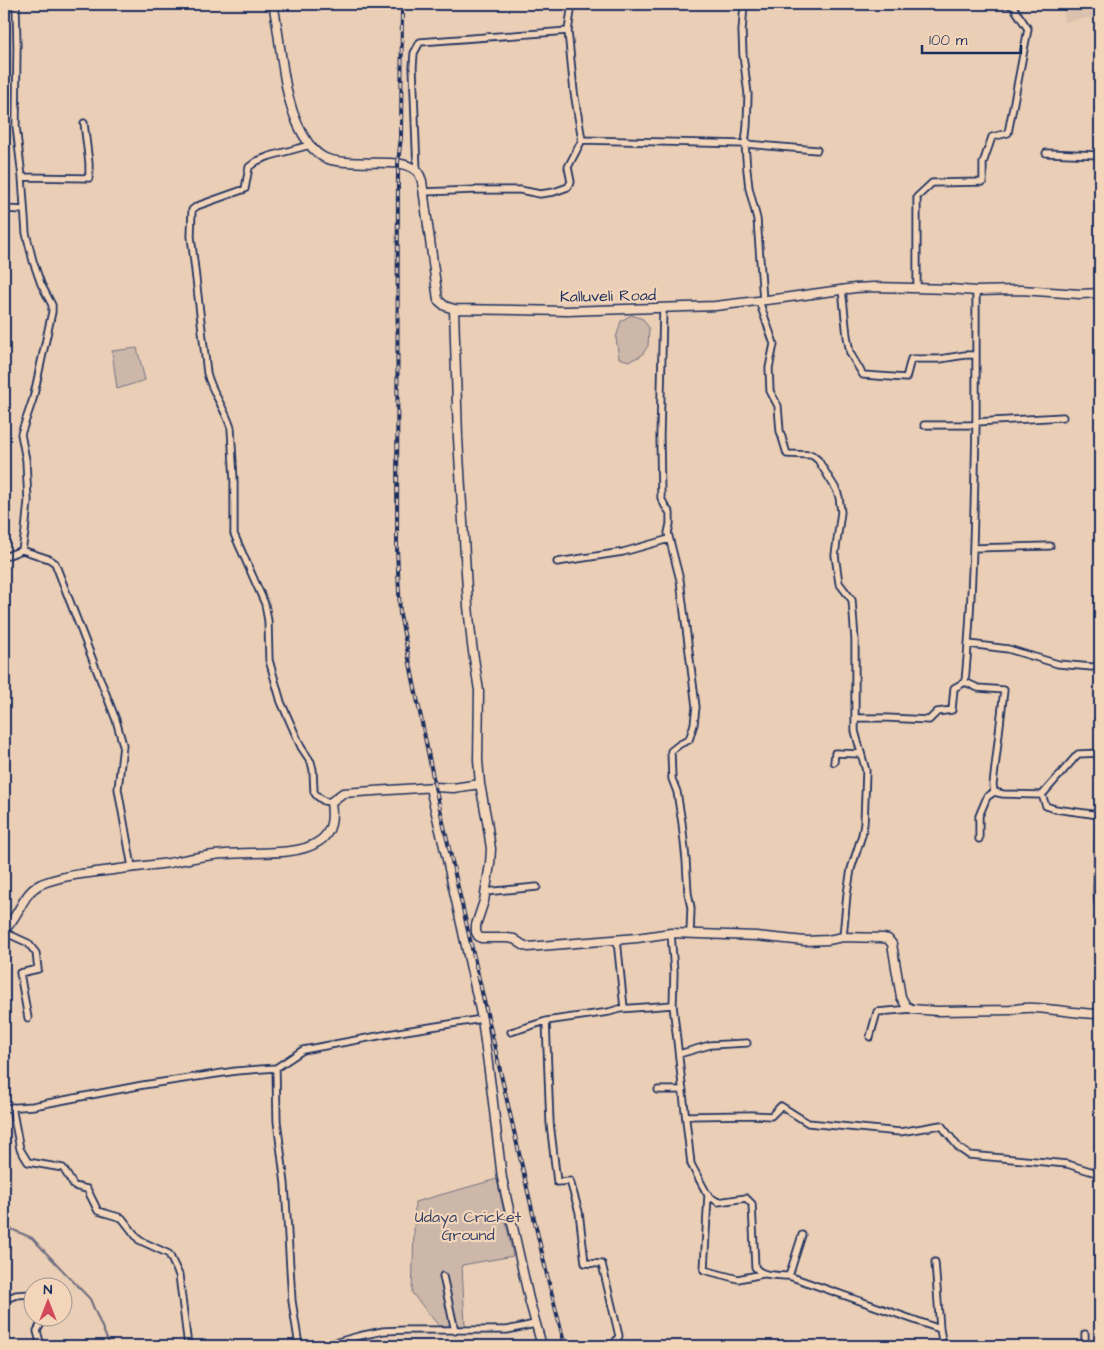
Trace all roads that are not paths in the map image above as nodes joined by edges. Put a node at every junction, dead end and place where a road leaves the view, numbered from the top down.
1 (16, 4) edge
2 (273, 4) edge
3 (572, 4) edge
4 (744, 4) edge
5 (1007, 4) edge
6 (568, 31) junction
7 (84, 123) dead end
8 (582, 140) junction
9 (745, 144) junction
10 (310, 145) junction
11 (817, 150) dead end
12 (1046, 154) dead end
13 (1100, 155) edge
14 (417, 171) junction
15 (22, 177) junction
16 (423, 192) junction
17 (4, 209) edge
18 (24, 210) junction
19 (917, 288) junction
20 (842, 289) junction
21 (976, 291) junction
22 (1100, 293) edge
23 (761, 300) junction
24 (663, 308) junction
25 (454, 309) junction
26 (976, 355) junction
27 (1063, 417) dead end
28 (976, 423) junction
29 (924, 425) dead end
30 (669, 539) junction
31 (1050, 546) dead end
32 (973, 548) junction
33 (22, 550) junction
34 (4, 557) edge
35 (557, 562) dead end
36 (969, 644) junction
37 (1100, 666) edge
38 (965, 682) junction
39 (855, 718) junction
40 (1100, 753) edge
41 (861, 754) junction
42 (834, 762) dead end
43 (480, 784) junction
44 (430, 788) junction
45 (994, 792) junction
46 (1042, 795) junction
47 (331, 802) junction
48 (1099, 815) edge
49 (979, 839) dead end
50 (132, 868) junction
51 (537, 887) dead end
52 (485, 892) junction
53 (1100, 911) edge
54 (4, 932) edge
55 (671, 933) junction
56 (690, 934) junction
57 (844, 937) junction
58 (617, 940) junction
59 (673, 1005) junction
60 (624, 1008) junction
61 (912, 1009) junction
62 (1100, 1014) edge
63 (28, 1018) dead end
64 (482, 1019) junction
65 (546, 1021) junction
66 (511, 1032) dead end
67 (870, 1037) dead end
68 (747, 1043) dead end
69 (679, 1054) junction
70 (276, 1068) junction
71 (658, 1090) dead end
72 (683, 1090) junction
73 (12, 1107) junction
74 (4, 1108) edge
75 (686, 1116) junction
76 (1100, 1174) edge
77 (708, 1194) junction
78 (802, 1235) dead end
79 (935, 1262) dead end
80 (763, 1274) junction
81 (443, 1276) dead end
82 (789, 1276) junction
83 (22, 1294) edge
84 (4, 1300) edge
85 (536, 1324) junction
86 (39, 1328) edge
87 (940, 1329) junction
88 (455, 1331) junction
89 (1085, 1334) dead end
90 (41, 1346) edge
91 (188, 1346) edge
92 (299, 1346) edge
93 (323, 1346) edge
94 (542, 1346) edge
95 (613, 1346) edge
96 (942, 1346) edge
97 (1085, 1346) edge

1 - 15 street
2 - 10 street
3 - 6 street
4 - 9 street
5 - 19 street
6 - 8 street
6 - 14 street
7 - 15 street
8 - 9 street
8 - 16 street
9 - 11 street
9 - 23 street
10 - 14 street
10 - 47 street
12 - 13 street
14 - 16 street
15 - 18 street
16 - 25 street
17 - 18 street
18 - 33 street
19 - 20 street, Kalluveli Road
19 - 21 street, Kalluveli Road
20 - 23 street, Kalluveli Road
20 - 26 street
21 - 22 street, Kalluveli Road
21 - 26 street
23 - 24 street, Kalluveli Road
23 - 39 street
24 - 25 street, Kalluveli Road
24 - 30 street
25 - 43 street
26 - 28 street
27 - 28 street
28 - 29 street
28 - 32 street
30 - 35 street
30 - 56 street
31 - 32 street
32 - 36 street
33 - 34 street
33 - 50 street
36 - 37 street
36 - 38 street
38 - 39 street
38 - 45 street
39 - 41 street
40 - 46 street
41 - 42 street
41 - 57 street
43 - 44 street
43 - 52 street
44 - 47 street
44 - 64 street
45 - 46 street
45 - 49 street
46 - 48 street
47 - 50 street
48 - 53 street
50 - 54 street
51 - 52 street
52 - 58 street
54 - 63 street
55 - 56 street
55 - 58 street
55 - 59 street
56 - 57 street
57 - 61 street
58 - 60 street
59 - 60 street
59 - 69 street
60 - 65 street
61 - 62 street
61 - 67 street
64 - 70 street
64 - 85 street
65 - 66 street
65 - 95 street
68 - 69 street
69 - 72 street
70 - 73 street
70 - 92 street
71 - 72 street
72 - 75 street
73 - 74 street
73 - 91 street
75 - 76 street
75 - 77 street
77 - 80 street
77 - 80 street
78 - 82 street
79 - 87 street
80 - 82 street
81 - 88 street
82 - 87 street
83 - 84 street
85 - 88 street
85 - 94 street
86 - 90 street
87 - 96 street
88 - 93 street
89 - 97 street

